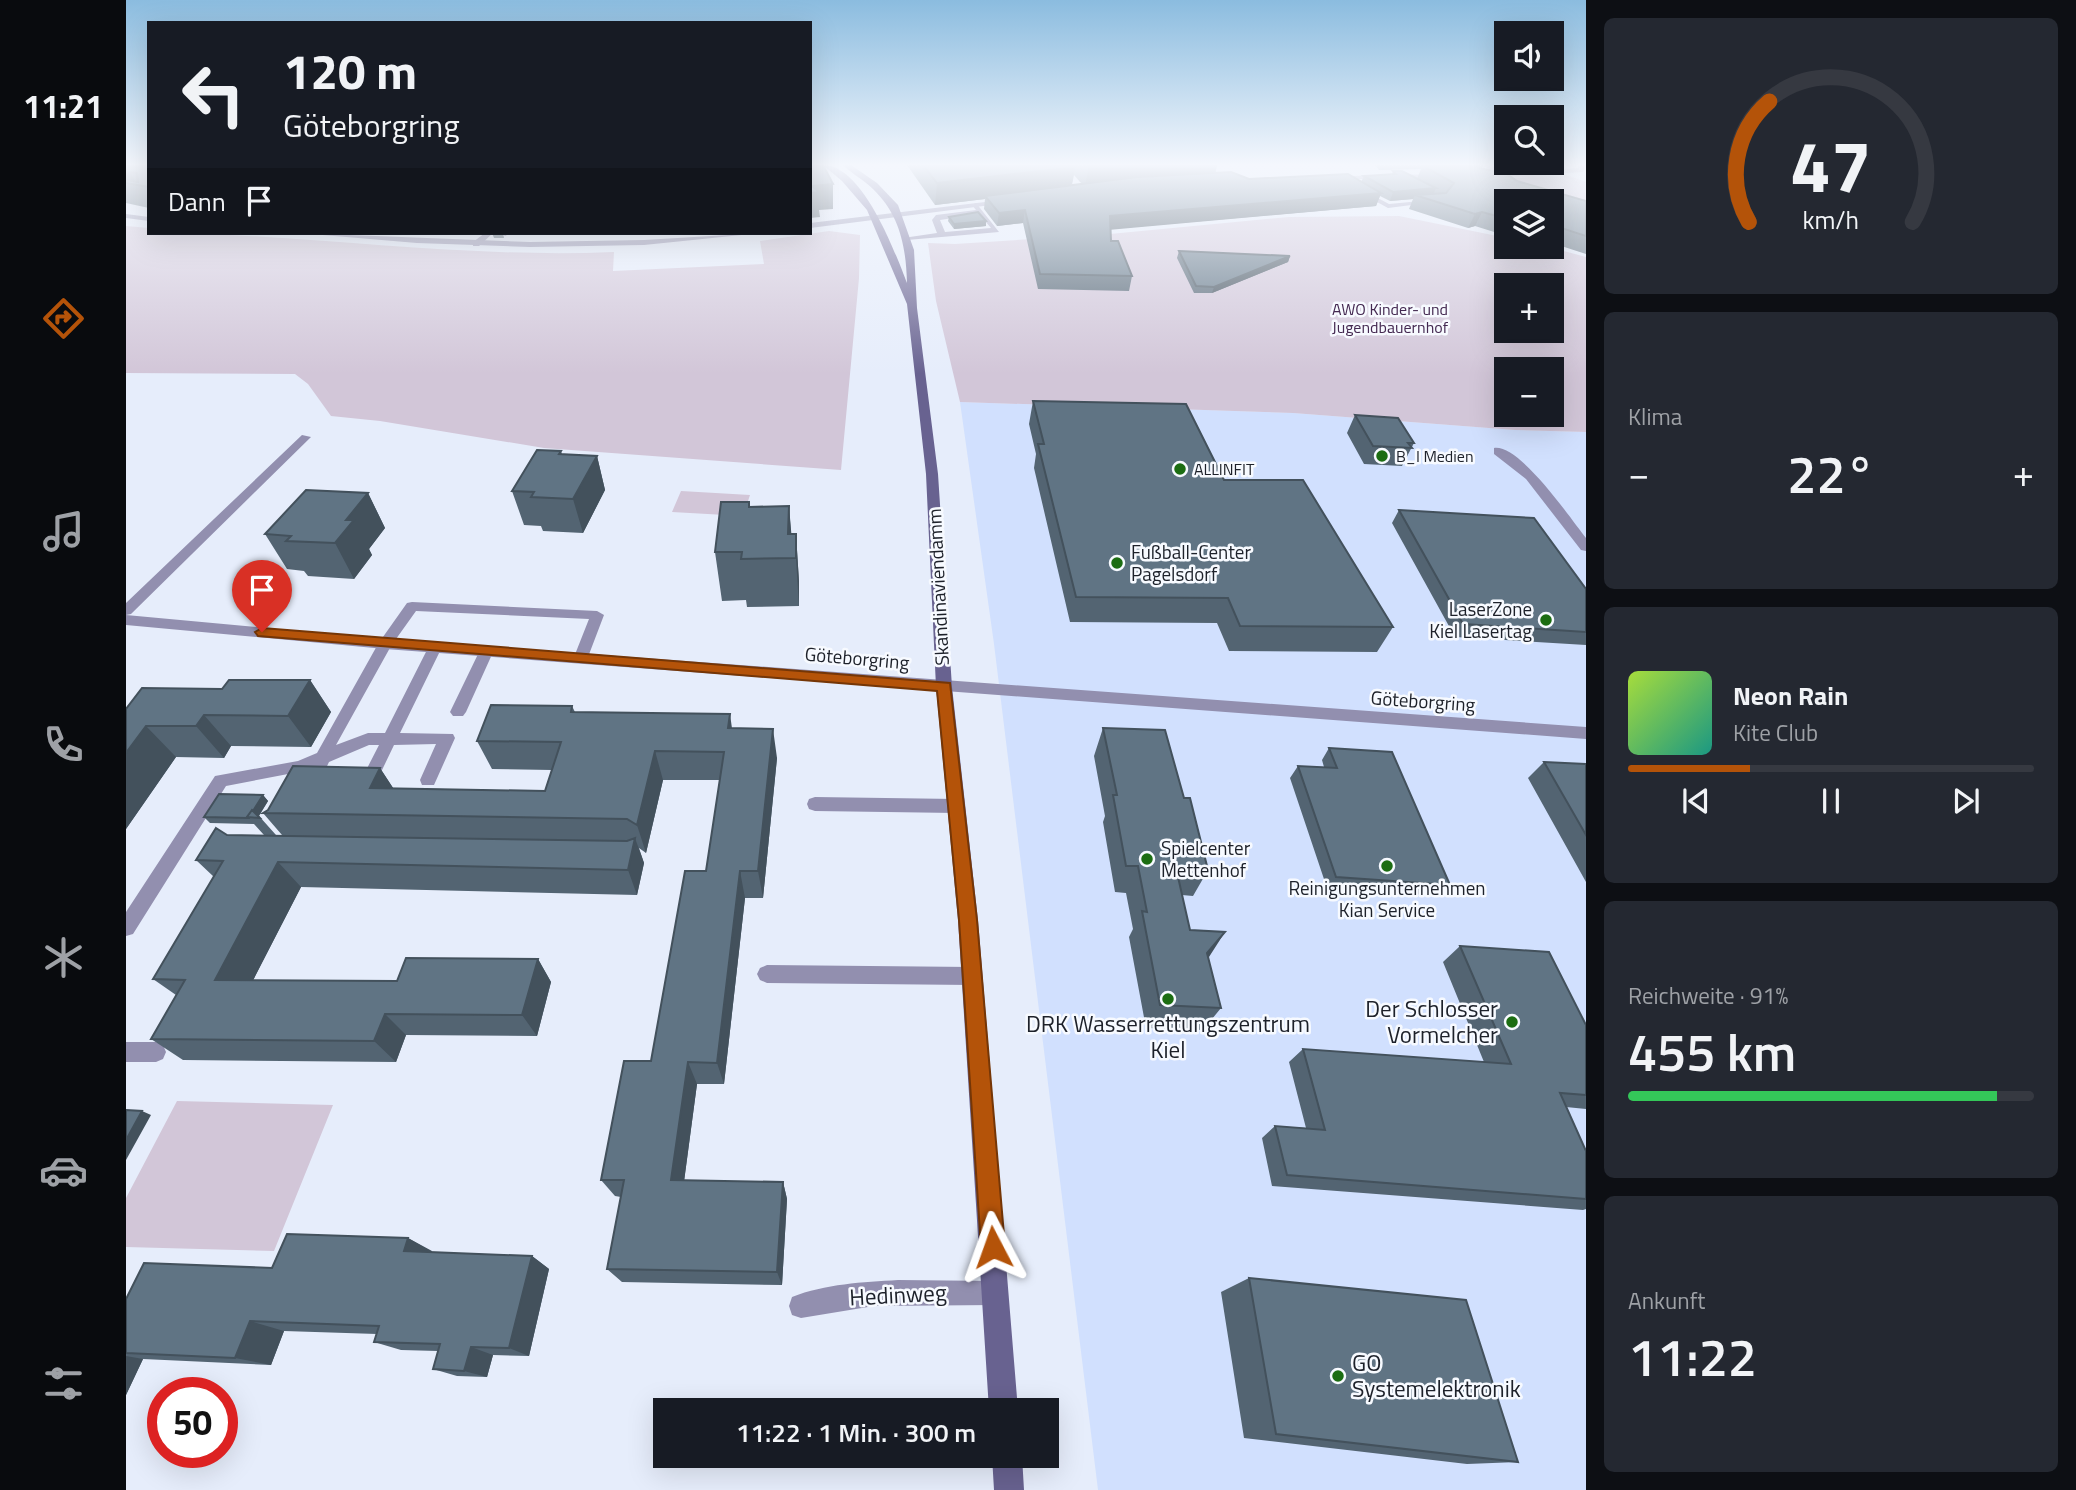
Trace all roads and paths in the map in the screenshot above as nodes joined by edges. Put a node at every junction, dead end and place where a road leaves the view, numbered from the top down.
1 (334, 235) edge
2 (486, 235) edge
3 (732, 235) edge
4 (883, 235) edge
5 (906, 235) edge
6 (942, 235) joint
7 (947, 235) edge
8 (907, 238) junction
9 (475, 244) junction
10 (912, 308) junction
11 (306, 438) dead end
12 (1498, 451) dead end
13 (1586, 547) edge
14 (126, 611) edge
15 (126, 620) edge
16 (385, 644) junction
17 (435, 647) junction
18 (487, 650) junction
19 (581, 657) junction
20 (944, 687) junction
21 (458, 712) dead end
22 (1586, 733) edge
23 (390, 737) junction
24 (322, 760) junction
25 (300, 768) junction
26 (428, 780) dead end
27 (364, 790) edge
28 (815, 804) dead end
29 (956, 806) junction
30 (126, 928) edge
31 (767, 974) dead end
32 (972, 976) junction
33 (126, 1052) edge
34 (156, 1052) edge
35 (996, 1293) junction
36 (801, 1306) dead end
37 (1003, 1398) edge
38 (1008, 1468) edge
39 (1009, 1490) edge

1 - 9 street
2 - 9 lane
3 - 9 street
4 - 10 main road, Skandinaviendamm
5 - 8 main road, Skandinaviendamm
6 - 7 lane
6 - 8 lane
8 - 10 main road, Skandinaviendamm
10 - 20 main road, Skandinaviendamm
11 - 14 lane
12 - 13 street
15 - 16 street, Göteborgring
16 - 17 street, Göteborgring
16 - 19 lane
16 - 24 lane
17 - 18 street, Göteborgring
17 - 23 lane
18 - 19 street, Göteborgring
18 - 21 lane
19 - 20 street, Göteborgring
20 - 22 street, Göteborgring
20 - 29 main road, Skandinaviendamm
23 - 24 lane
23 - 26 lane
23 - 27 lane
24 - 25 lane
24 - 25 lane
25 - 30 lane
28 - 29 lane
29 - 32 main road, Skandinaviendamm
31 - 32 lane
32 - 35 main road, Skandinaviendamm
33 - 34 lane
35 - 36 lane, Hedinweg
35 - 37 main road, Skandinaviendamm
38 - 39 main road

